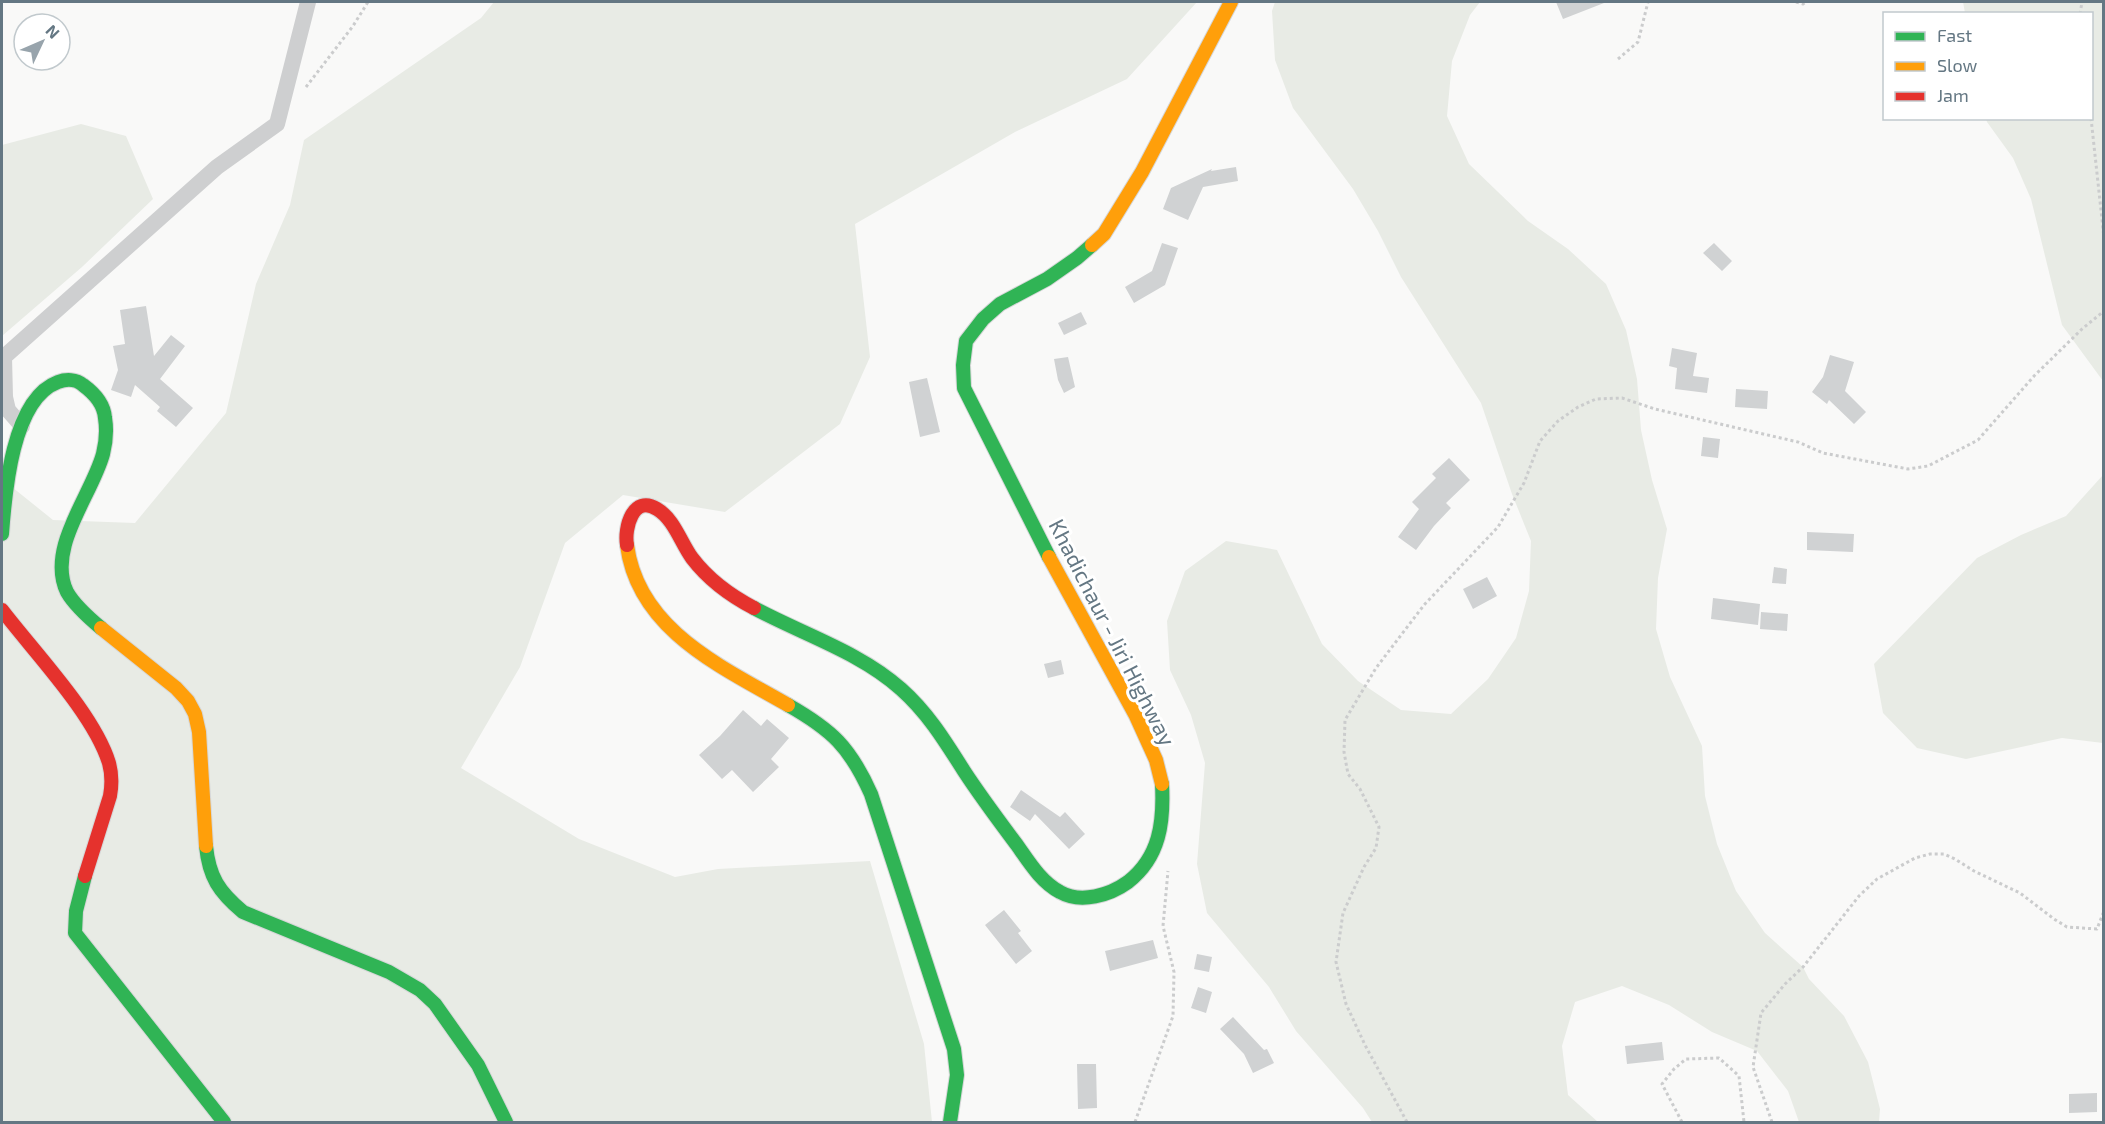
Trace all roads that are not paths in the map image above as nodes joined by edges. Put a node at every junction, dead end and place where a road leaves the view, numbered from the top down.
1 (308, 2) edge
2 (1231, 2) edge
3 (22, 426) junction
4 (2, 534) edge
5 (2, 610) edge
6 (224, 1122) edge
7 (506, 1122) edge
8 (950, 1122) edge

1 - 3 street
2 - 8 main road, Khadichaur - Jiri Highway
3 - 4 main road
3 - 7 main road
5 - 6 main road

